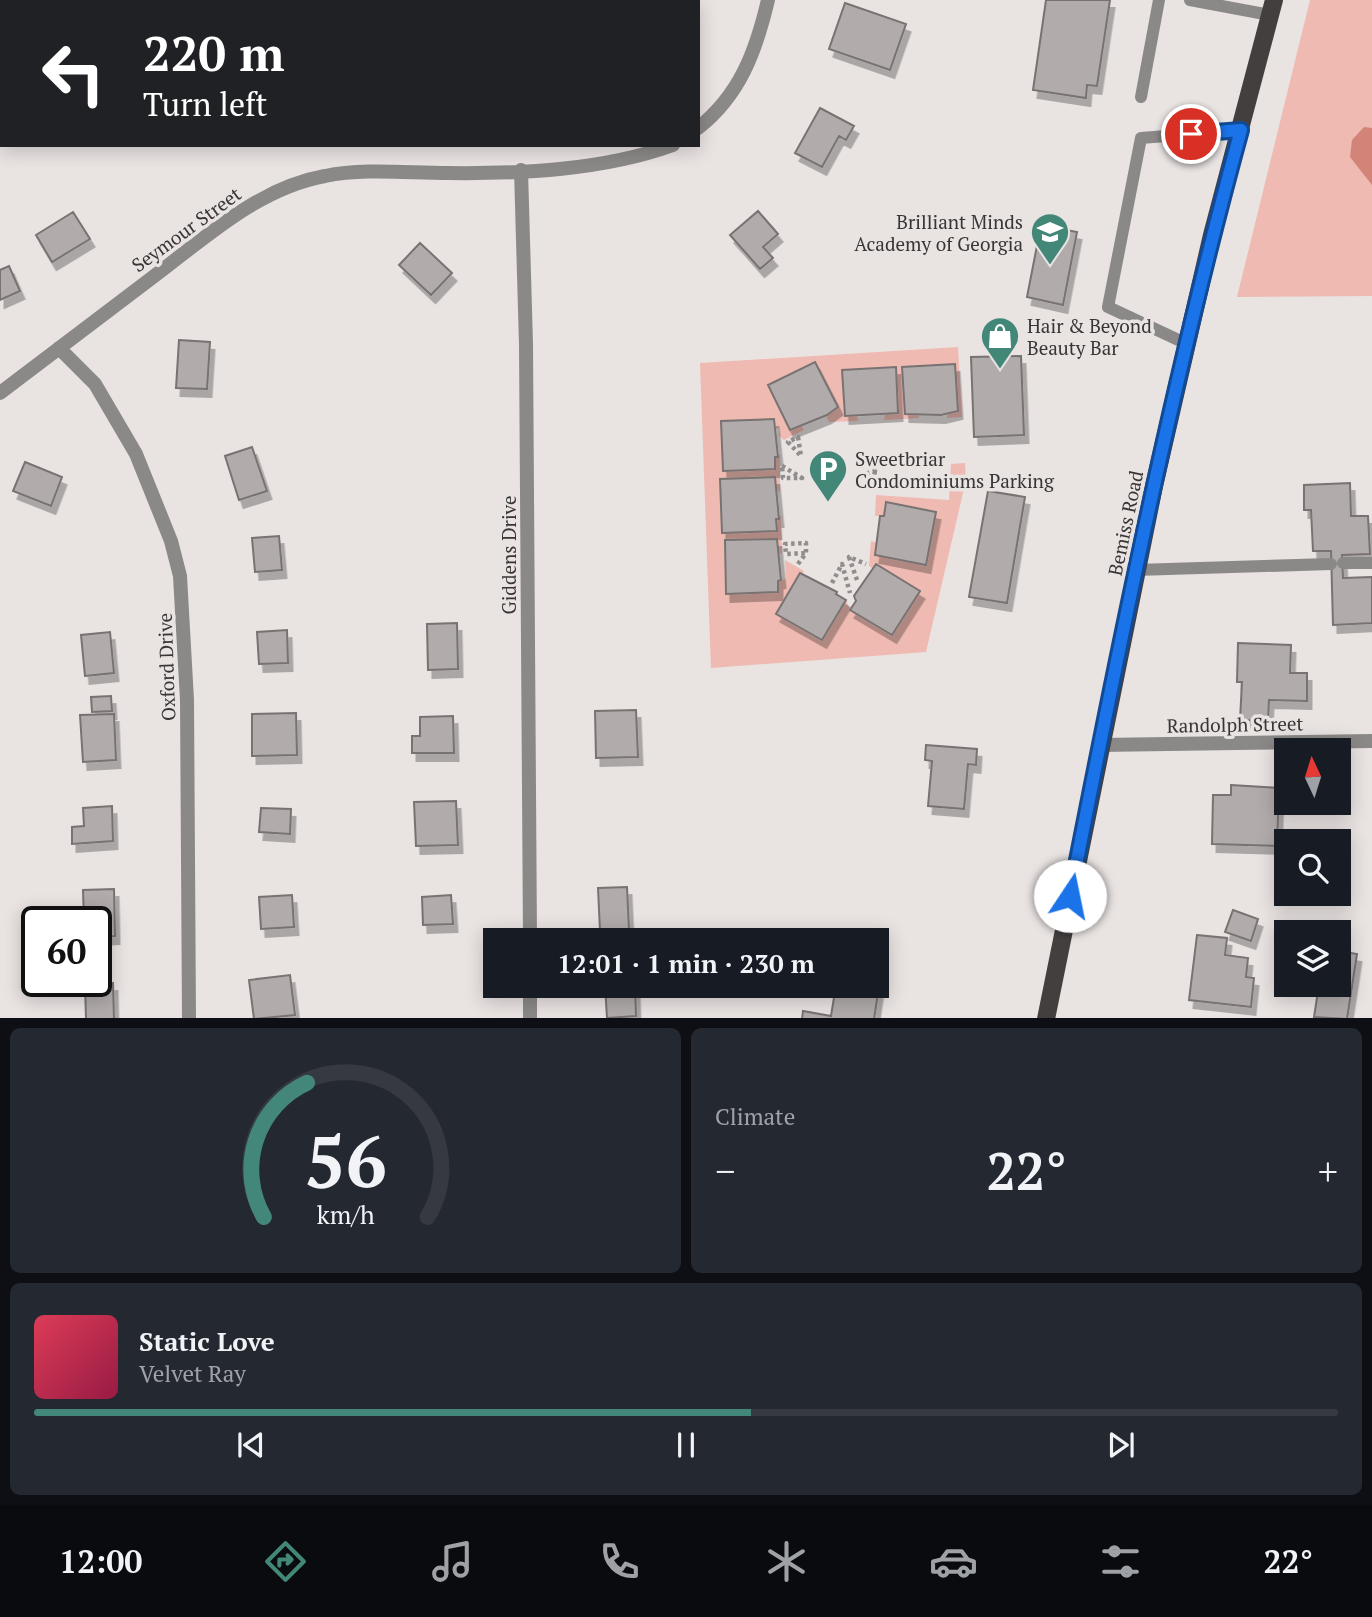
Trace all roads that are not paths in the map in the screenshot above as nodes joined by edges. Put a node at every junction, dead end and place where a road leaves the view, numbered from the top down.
1 (768, 0) edge
2 (1158, 0) edge
3 (1190, 0) edge
4 (1272, 8) edge
5 (1141, 97) dead end
6 (700, 126) edge
7 (1241, 130) junction
8 (668, 147) edge
9 (521, 170) junction
10 (1187, 344) junction
11 (59, 348) junction
12 (0, 393) edge
13 (1372, 563) edge
14 (1136, 570) junction
15 (1372, 741) edge
16 (1100, 746) junction
17 (530, 928) edge
18 (530, 998) edge
19 (189, 1018) edge
20 (530, 1018) edge
21 (1046, 1018) edge

1 - 6 street
2 - 5 lane
3 - 4 lane
4 - 7 main road, Bemiss Road
7 - 10 main road, Bemiss Road
7 - 10 lane
8 - 9 street, Seymour Street
9 - 11 street, Seymour Street
9 - 17 street, Giddens Drive
10 - 14 main road, Bemiss Road
11 - 12 street, Seymour Street
11 - 19 street, Oxford Drive
13 - 14 lane
14 - 16 main road, Bemiss Road
15 - 16 street, Randolph Street
16 - 21 main road, Bemiss Road
18 - 20 street

